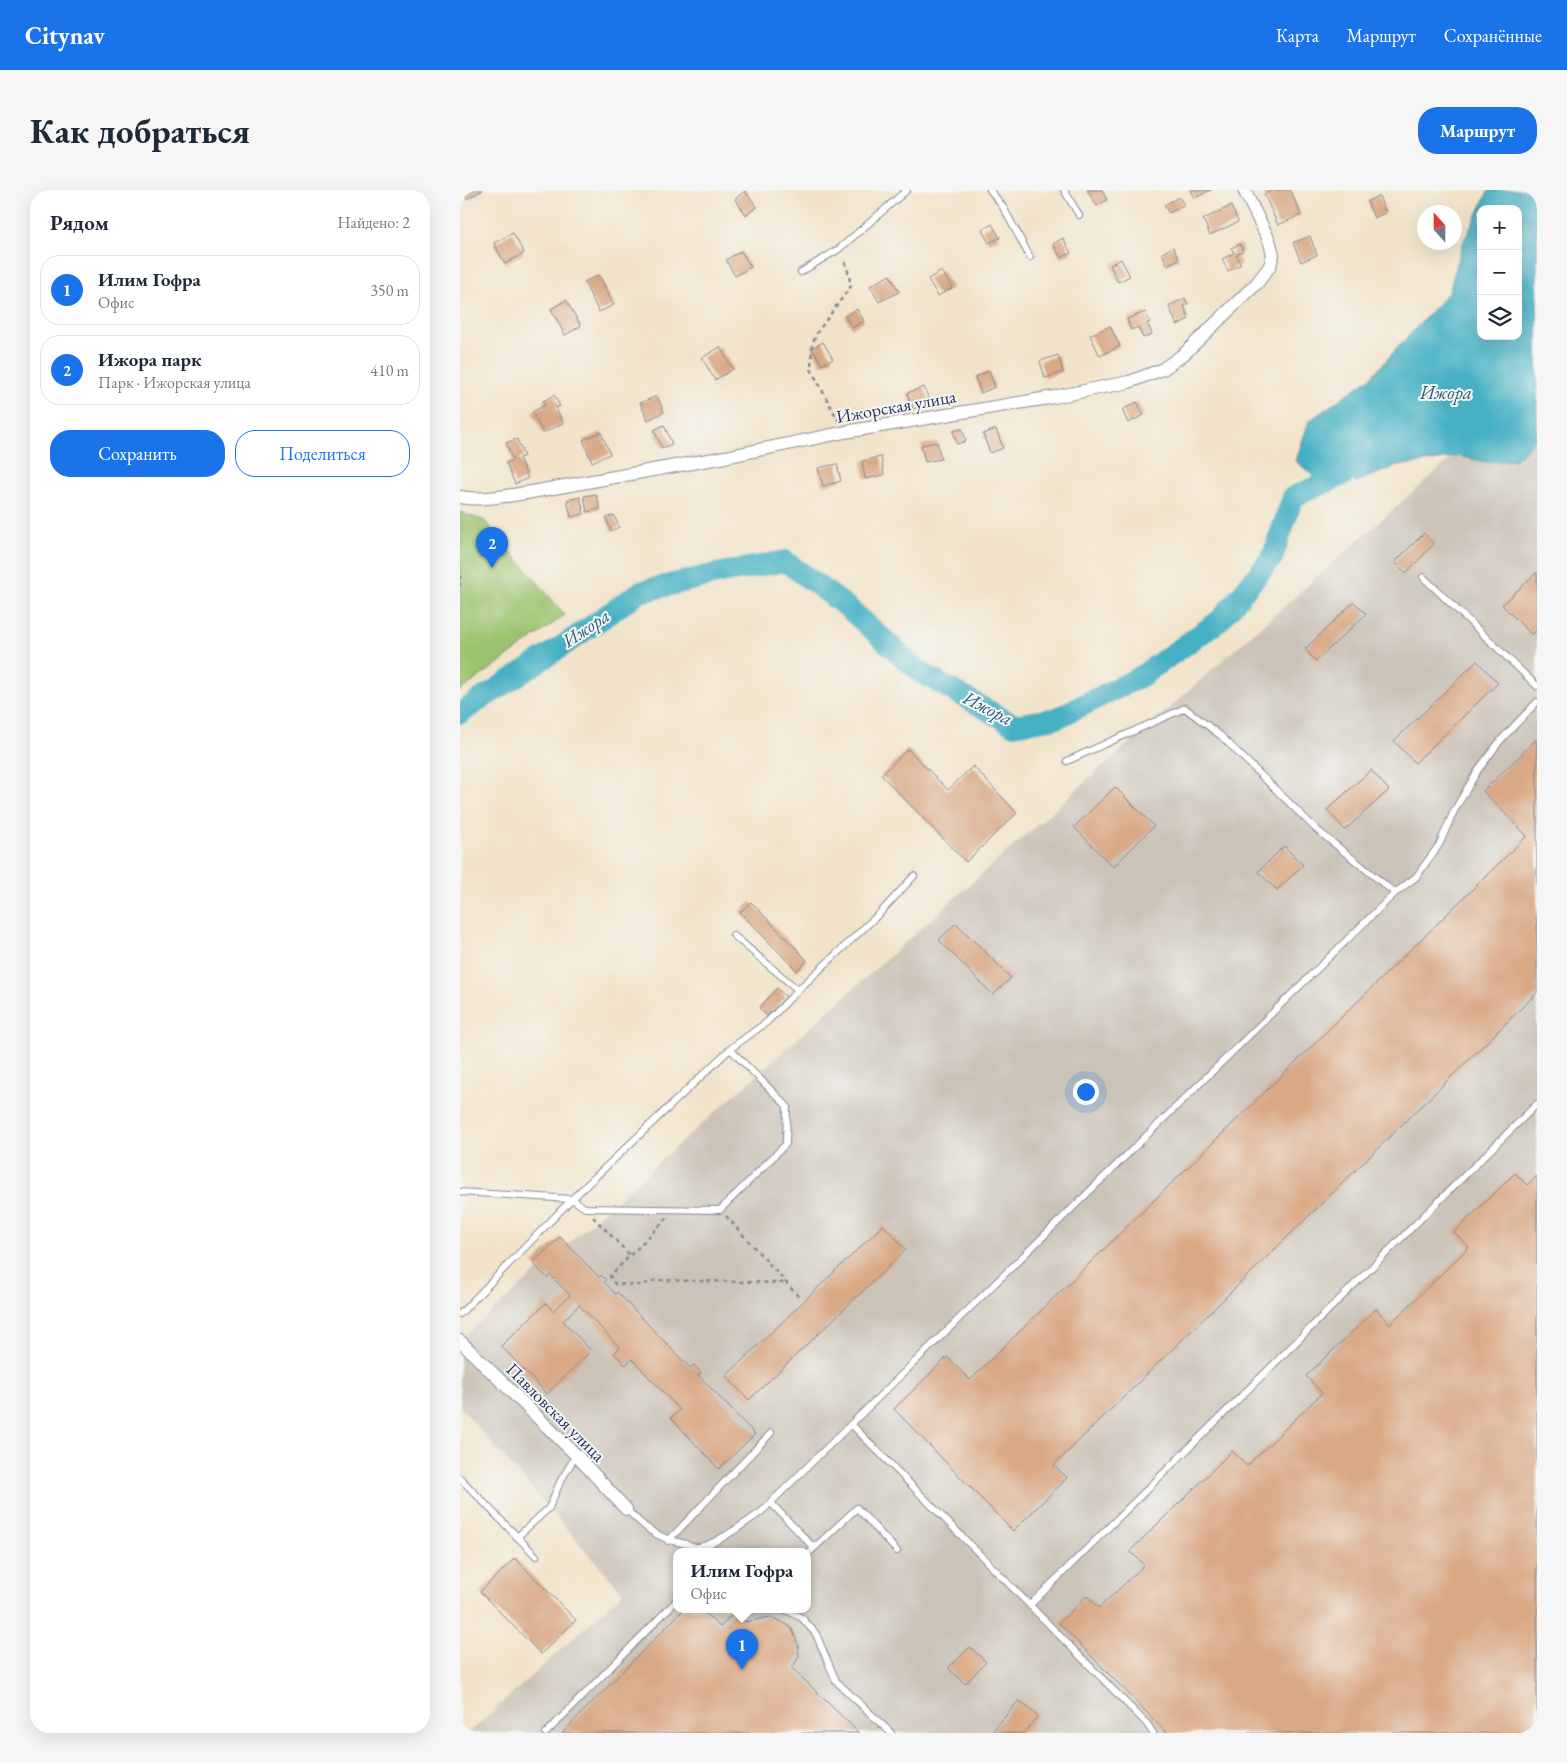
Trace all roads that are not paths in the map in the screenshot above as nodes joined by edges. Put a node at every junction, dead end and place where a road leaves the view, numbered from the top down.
1 (907, 190) edge
2 (990, 190) edge
3 (1064, 190) edge
4 (1246, 191) edge
5 (1079, 216) dead end
6 (1030, 257) dead end
7 (800, 272) dead end
8 (460, 497) edge
9 (1423, 577) dead end
10 (1537, 686) edge
11 (1537, 702) edge
12 (1067, 761) dead end
13 (914, 876) dead end
14 (1396, 894) junction
15 (733, 935) dead end
16 (798, 990) junction
17 (730, 1049) junction
18 (1537, 1104) edge
19 (460, 1192) edge
20 (572, 1199) junction
21 (460, 1314) edge
22 (460, 1341) edge
23 (852, 1424) junction
24 (770, 1433) dead end
25 (576, 1456) junction
26 (460, 1478) edge
27 (771, 1503) junction
28 (626, 1509) joint
29 (517, 1537) junction
30 (668, 1541) junction
31 (694, 1548) edge
32 (700, 1548) edge
33 (814, 1548) junction
34 (811, 1551) edge
35 (897, 1551) dead end
36 (536, 1556) dead end
37 (673, 1604) edge
38 (1030, 1605) junction
39 (792, 1613) edge
40 (546, 1733) edge
41 (891, 1733) edge
42 (1154, 1733) edge

1 - 7 lane
2 - 6 lane
3 - 5 lane
4 - 8 street, Ижорская улица
9 - 10 lane
11 - 14 lane
12 - 14 lane
13 - 16 lane
14 - 23 lane
15 - 16 lane
16 - 17 lane
17 - 20 lane
17 - 20 lane
18 - 38 lane
19 - 20 lane
20 - 21 lane
22 - 25 street, Павловская улица
23 - 27 lane
23 - 38 lane
24 - 30 lane
25 - 28 street, Павловская улица
25 - 29 lane
26 - 29 lane
27 - 32 lane
27 - 33 lane
28 - 30 lane
29 - 36 lane
30 - 31 lane
33 - 34 lane
33 - 35 lane
37 - 40 lane
38 - 42 lane
39 - 41 lane

